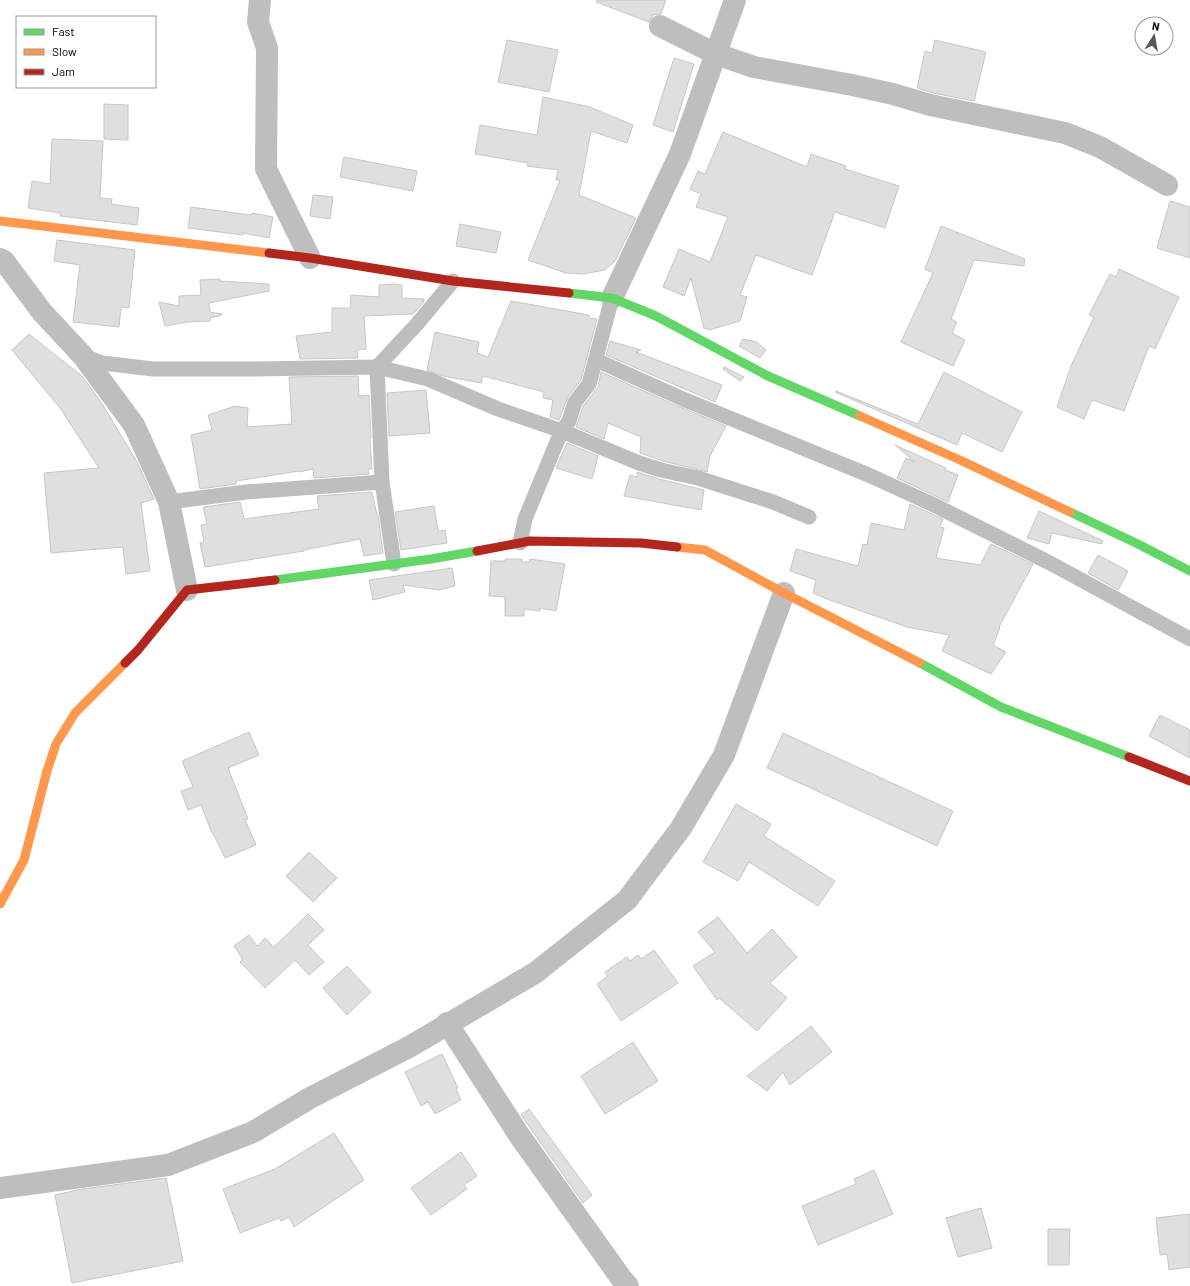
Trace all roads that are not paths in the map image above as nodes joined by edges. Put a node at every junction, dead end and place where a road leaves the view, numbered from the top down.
1 (260, 0) edge
2 (735, 0) edge
3 (660, 26) dead end
4 (716, 54) junction
5 (1167, 185) dead end
6 (0, 221) edge
7 (0, 258) edge
8 (310, 258) junction
9 (453, 281) junction
10 (612, 298) junction
11 (83, 356) junction
12 (596, 360) junction
13 (377, 367) junction
14 (562, 432) junction
15 (382, 482) junction
16 (169, 502) junction
17 (809, 517) dead end
18 (520, 543) junction
19 (394, 564) junction
20 (1190, 571) edge
21 (187, 590) junction
22 (784, 593) junction
23 (1190, 639) edge
24 (1190, 781) edge
25 (0, 904) edge
26 (447, 1023) junction
27 (0, 1188) edge
28 (628, 1286) edge

1 - 8 street
2 - 4 street
3 - 4 street
4 - 5 street
4 - 10 street
6 - 8 street
7 - 11 street
8 - 9 street
9 - 10 street
9 - 13 lane
10 - 12 lane
10 - 20 street
11 - 13 lane
11 - 16 street
12 - 14 lane
12 - 23 lane
13 - 14 lane
13 - 15 lane
14 - 17 lane
14 - 18 lane
15 - 16 lane
15 - 19 lane
16 - 21 street
18 - 19 street
18 - 22 street
19 - 21 street
21 - 25 street
22 - 24 street
22 - 26 street
26 - 27 street
26 - 28 street

